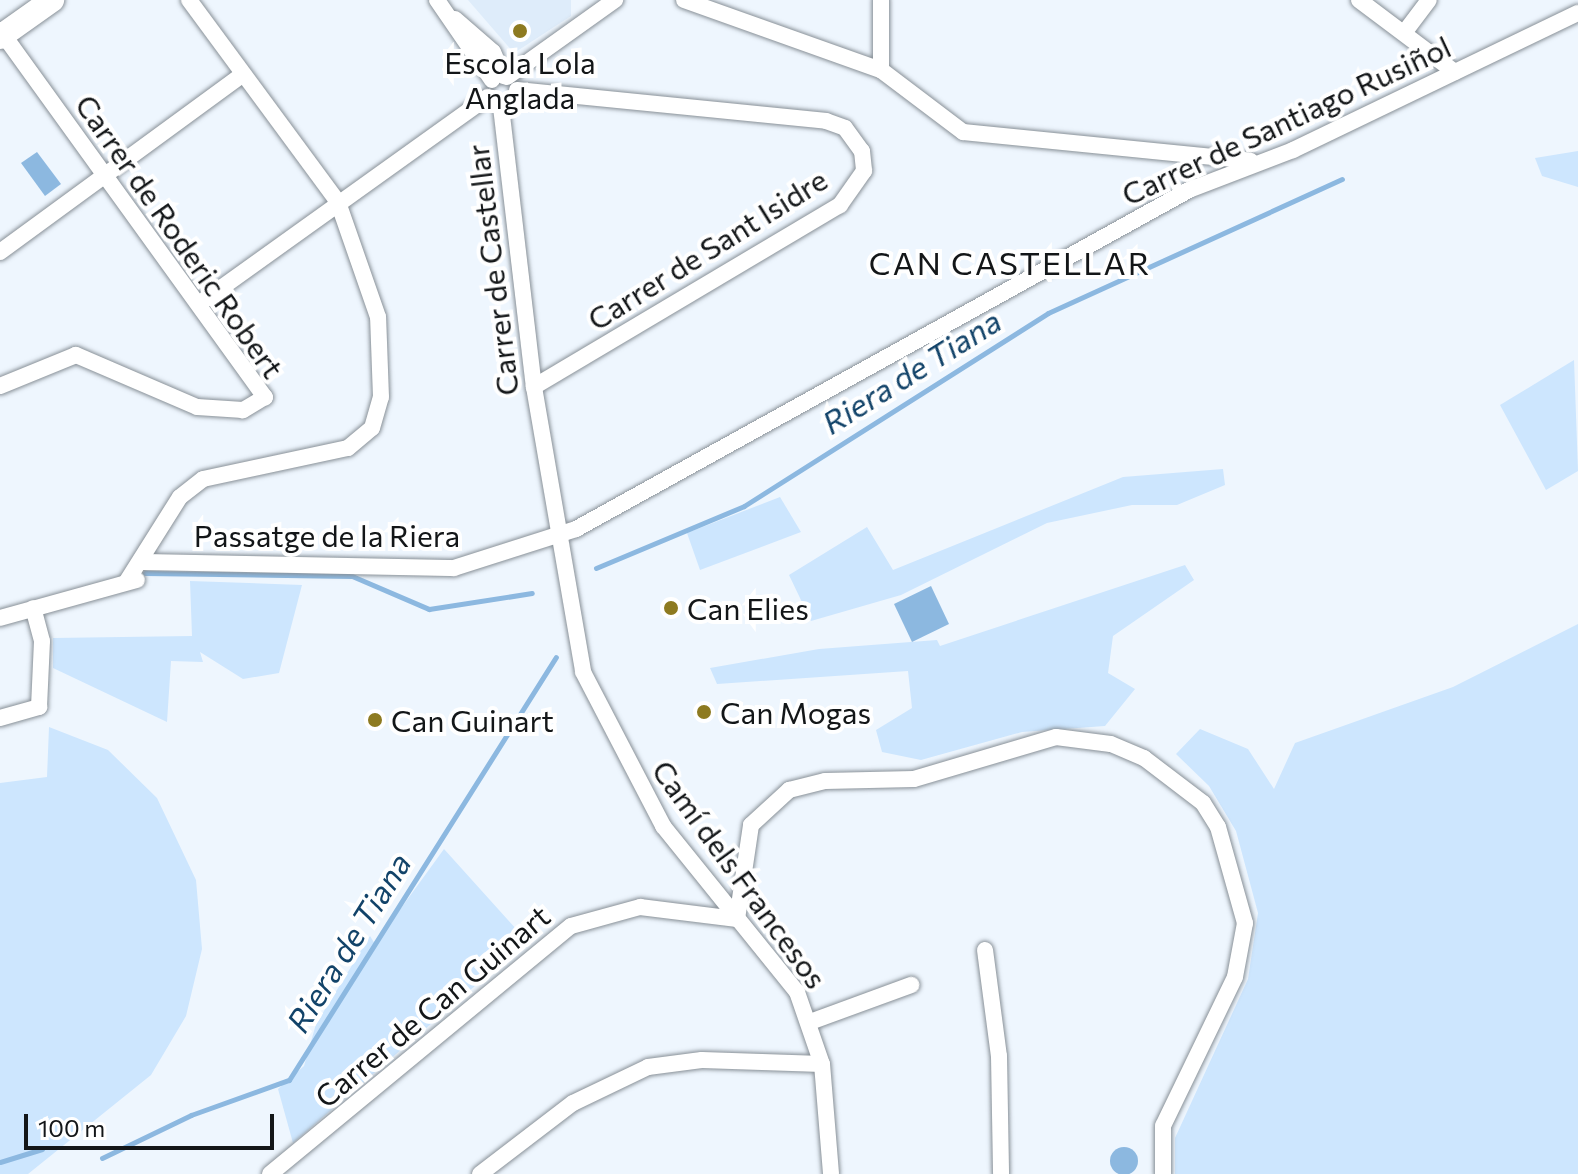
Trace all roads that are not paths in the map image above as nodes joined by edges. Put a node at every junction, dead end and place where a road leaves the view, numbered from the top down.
1 (52, 0) edge
2 (189, 0) edge
3 (615, 0) edge
4 (684, 0) edge
5 (881, 0) edge
6 (1359, 0) edge
7 (1429, 0) edge
8 (442, 7) edge
9 (1578, 13) edge
10 (1404, 33) junction
11 (1, 34) edge
12 (881, 70) junction
13 (1455, 72) junction
14 (243, 74) junction
15 (505, 80) junction
16 (495, 102) junction
17 (1251, 161) junction
18 (105, 175) junction
19 (338, 202) junction
20 (0, 252) edge
21 (200, 303) junction
22 (0, 386) edge
23 (534, 387) junction
24 (557, 534) junction
25 (564, 569) joint
26 (135, 574) junction
27 (33, 608) junction
28 (0, 618) edge
29 (0, 718) edge
30 (741, 871) junction
31 (737, 919) junction
32 (758, 942) junction
33 (985, 950) dead end
34 (911, 985) dead end
35 (810, 1022) junction
36 (822, 1064) junction
37 (270, 1174) edge
38 (480, 1174) edge
39 (831, 1174) edge
40 (1001, 1174) edge
41 (1163, 1174) edge

1 - 11 street
2 - 14 street
3 - 15 street
4 - 12 street
5 - 12 street
6 - 10 street
7 - 10 street
8 - 15 street
9 - 13 street, Carrer de Santiago Rusiñol
10 - 13 street
11 - 18 street, Carrer de Roderic Robert
12 - 17 street
13 - 17 street, Carrer de Santiago Rusiñol
14 - 18 street
14 - 19 street
15 - 16 street
15 - 16 street, Carrer de Castellar
15 - 23 street, Carrer de Sant Isidre
16 - 19 street
16 - 23 street, Carrer de Castellar
17 - 24 street, Carrer de Santiago Rusiñol
18 - 20 street
18 - 21 street, Carrer de Roderic Robert
19 - 21 street
19 - 26 street
21 - 22 street, Carrer de Roderic Robert
23 - 24 street, Carrer de Castellar
24 - 25 street, Carrer de Castellar
24 - 26 street, Passatge de la Riera
25 - 31 street, Camí dels Francesos
26 - 27 street, Passatge de la Riera
27 - 28 street, Passatge de la Riera
27 - 29 street
30 - 31 street
30 - 32 street
30 - 41 street
31 - 32 street, Camí dels Francesos
31 - 37 street, Carrer de Can Guinart
32 - 35 street, Camí dels Francesos
33 - 40 street
34 - 35 street
35 - 36 street, Camí dels Francesos
36 - 38 street
36 - 39 street, Camí dels Francesos

